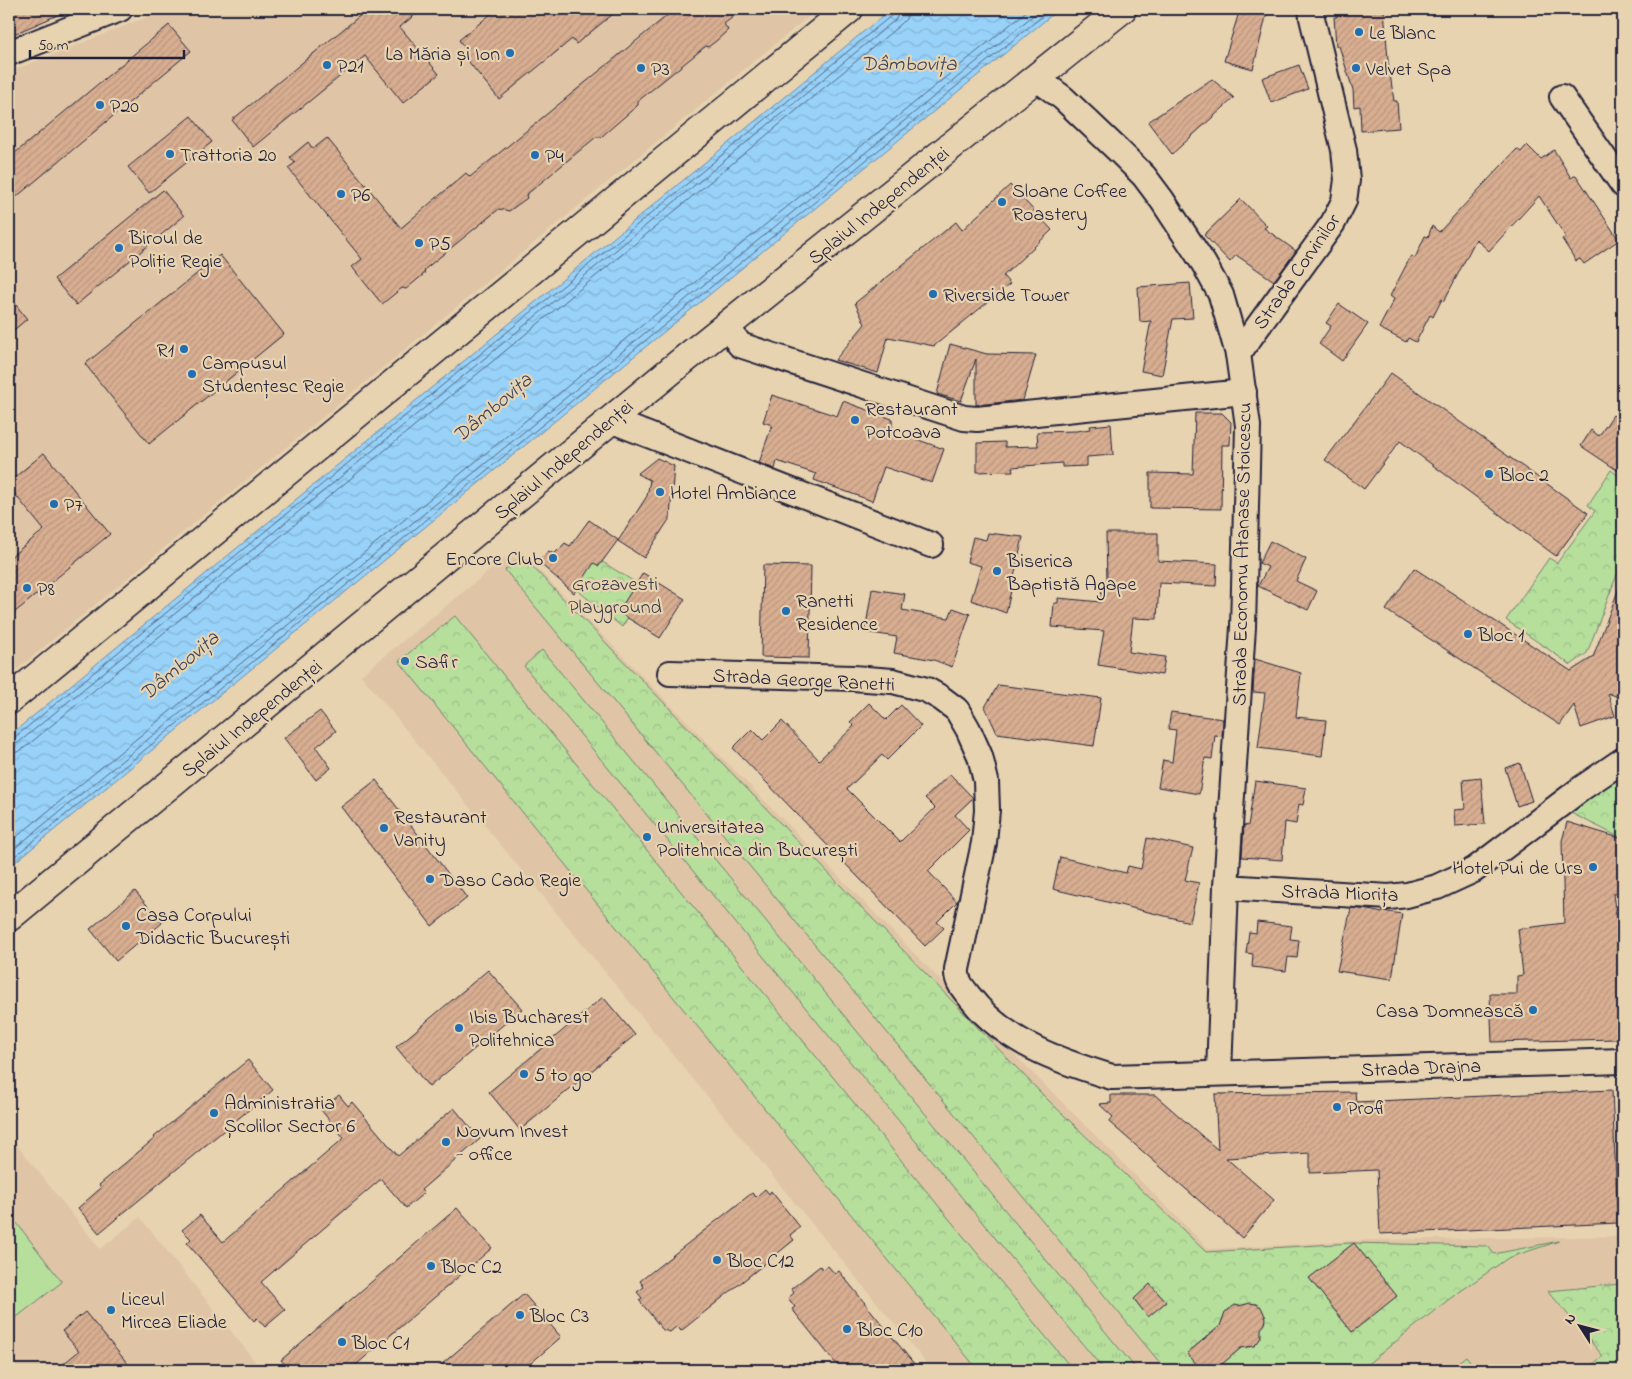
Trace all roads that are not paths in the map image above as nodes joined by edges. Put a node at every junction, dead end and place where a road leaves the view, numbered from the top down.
1 (120, 9) edge
2 (849, 9) edge
3 (1122, 9) edge
4 (1311, 9) edge
5 (9, 53) edge
6 (1036, 78) junction
7 (1562, 97) dead end
8 (1623, 185) edge
9 (726, 325) junction
10 (1238, 354) junction
11 (1244, 392) junction
12 (610, 420) junction
13 (931, 545) dead end
14 (670, 673) dead end
15 (9, 700) edge
16 (1619, 765) edge
17 (1226, 887) junction
18 (9, 917) edge
19 (1623, 1061) edge
20 (1219, 1074) junction

1 - 5 street
2 - 15 main road
3 - 6 main road, Splaiul Independenței
4 - 10 street, Strada Corvinilor
6 - 9 main road, Splaiul Independenței
6 - 10 street, Strada Economu Atanase Stoicescu
7 - 8 street
9 - 11 street
9 - 12 main road, Splaiul Independenței
10 - 11 street, Strada Economu Atanase Stoicescu
11 - 17 street, Strada Economu Atanase Stoicescu
12 - 13 street
12 - 18 main road, Splaiul Independenței
14 - 20 street, Strada George Ranetti
16 - 17 street, Strada Miorița
17 - 20 street, Strada Economu Atanase Stoicescu
19 - 20 street, Strada Drajna

